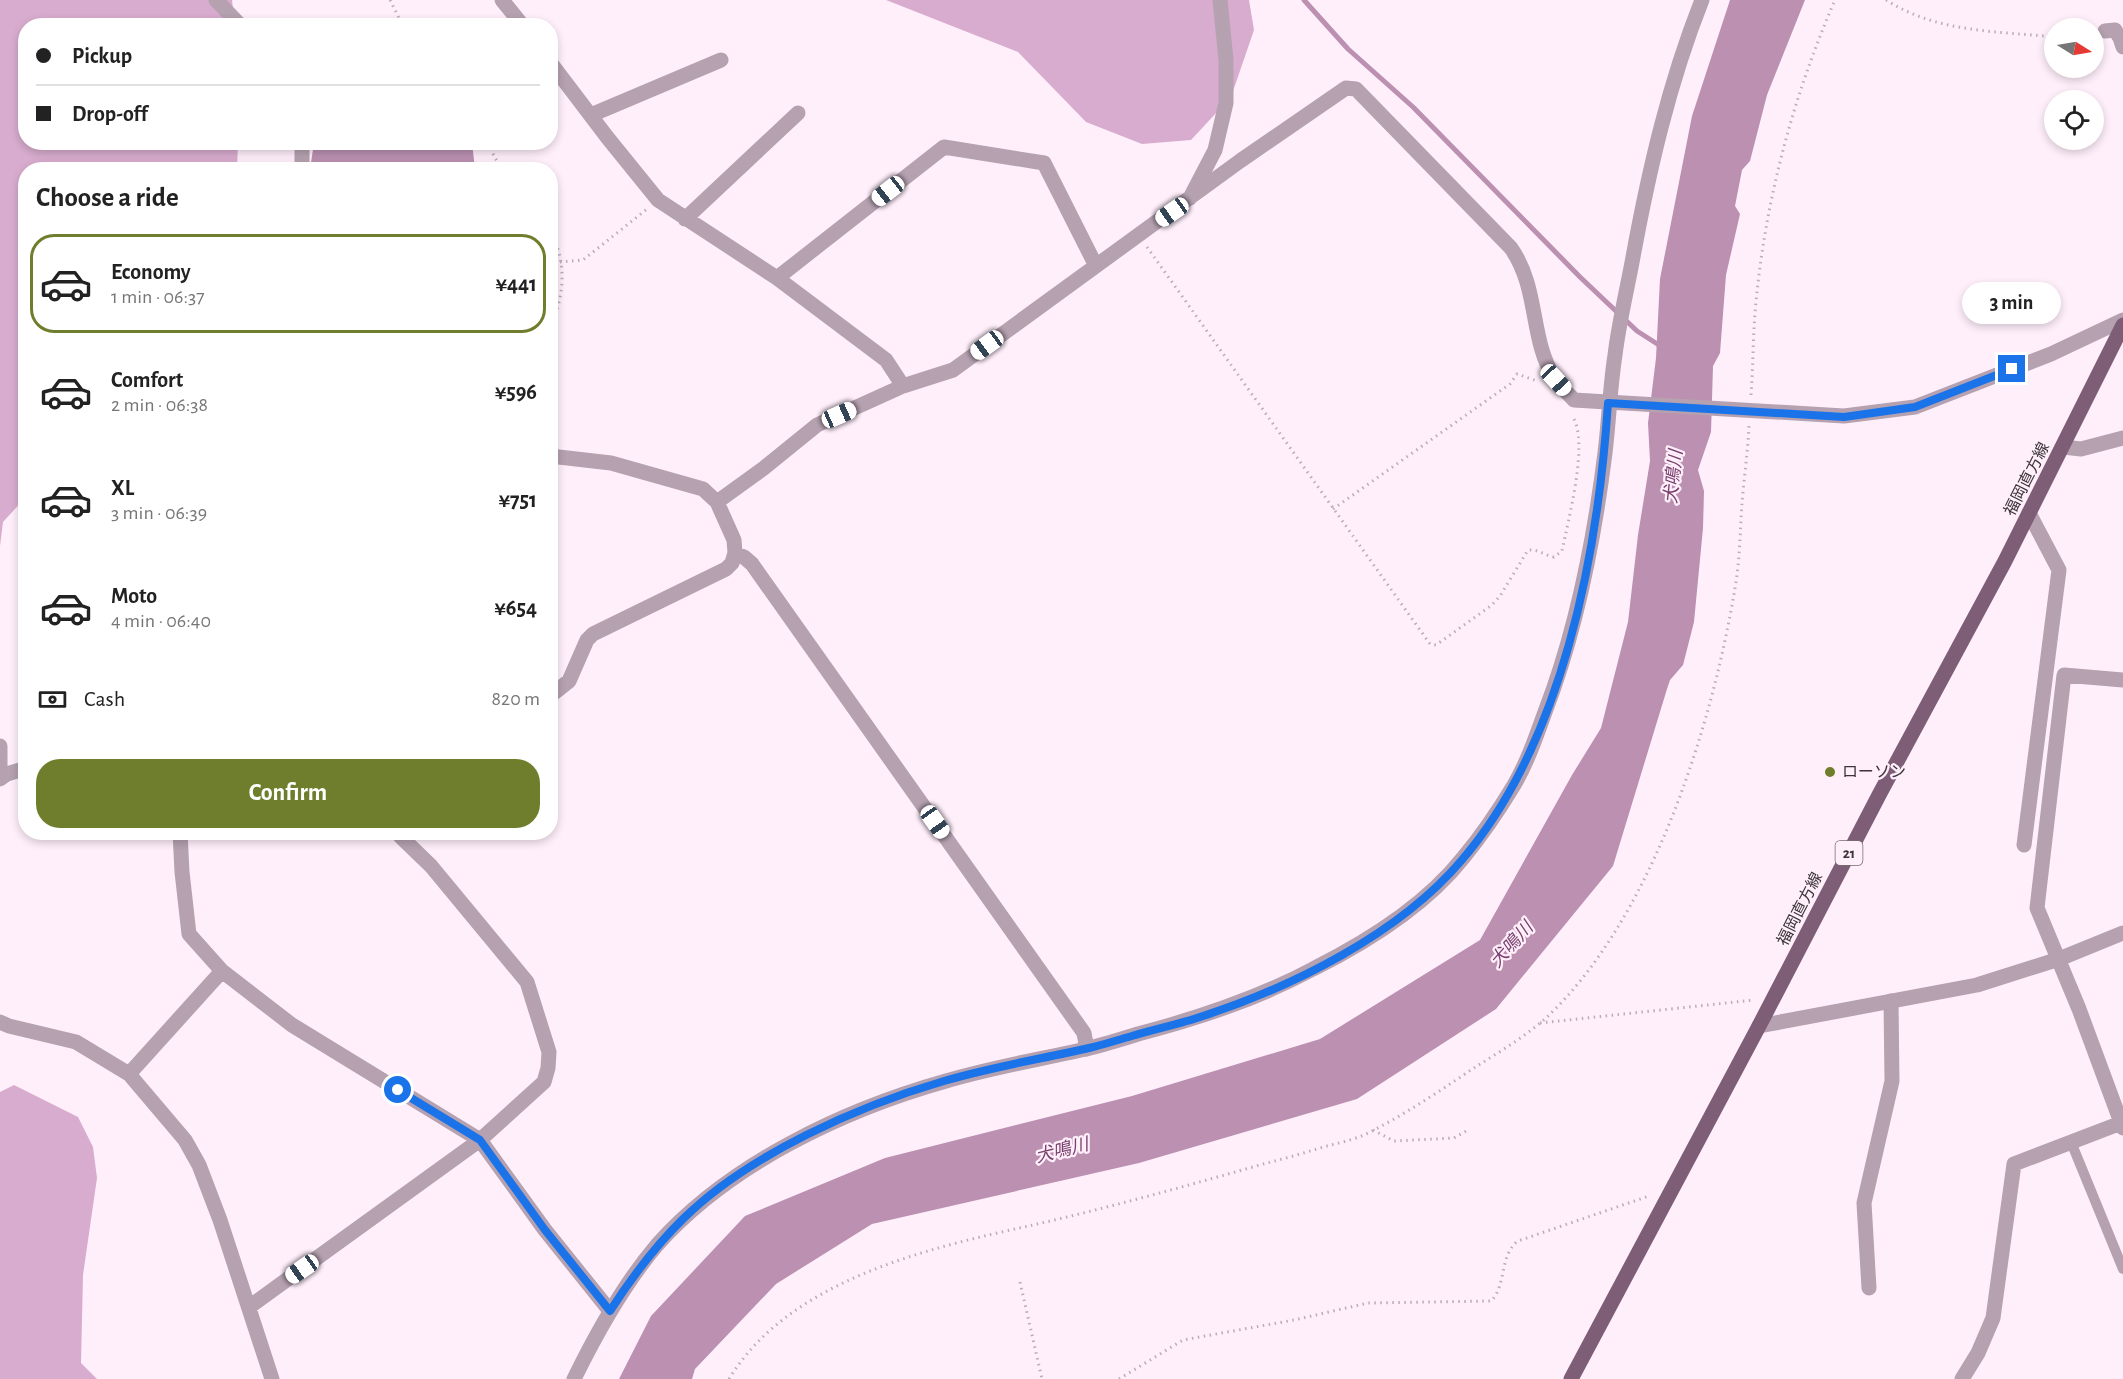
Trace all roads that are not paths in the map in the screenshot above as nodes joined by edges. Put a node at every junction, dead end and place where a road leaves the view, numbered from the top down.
1 (216, 0) edge
2 (502, 0) edge
3 (1220, 0) edge
4 (1702, 0) edge
5 (233, 18) edge
6 (517, 18) edge
7 (2105, 31) dead end
8 (2123, 47) edge
9 (721, 60) dead end
10 (558, 72) edge
11 (798, 113) dead end
12 (591, 115) junction
13 (1188, 201) junction
14 (685, 219) junction
15 (1096, 266) junction
16 (777, 278) junction
17 (2123, 320) edge
18 (2123, 325) edge
19 (903, 386) junction
20 (1608, 403) junction
21 (2123, 438) edge
22 (2063, 447) junction
23 (558, 457) edge
24 (717, 501) junction
25 (2029, 513) junction
26 (735, 553) junction
27 (2123, 680) edge
28 (558, 690) edge
29 (0, 746) edge
30 (0, 771) edge
31 (18, 771) edge
32 (0, 779) edge
33 (180, 840) edge
34 (404, 840) edge
35 (2025, 845) dead end
36 (2123, 933) edge
37 (2059, 960) junction
38 (222, 971) junction
39 (1891, 1001) junction
40 (0, 1022) edge
41 (1760, 1026) junction
42 (1087, 1049) junction
43 (129, 1074) junction
44 (2122, 1125) edge
45 (480, 1140) junction
46 (2071, 1142) junction
47 (2123, 1269) edge
48 (1869, 1288) dead end
49 (249, 1307) junction
50 (610, 1311) junction
51 (272, 1379) edge
52 (574, 1379) edge
53 (1571, 1379) edge
54 (1962, 1379) edge

1 - 5 street
2 - 6 street
3 - 13 street
4 - 20 street
7 - 8 street
9 - 12 street
10 - 12 street
11 - 14 street
12 - 14 street
13 - 15 street
13 - 20 street
14 - 16 street
15 - 16 street
15 - 19 street
16 - 19 street
17 - 20 street
18 - 22 main road, 福岡直方線 / 21
19 - 24 street
20 - 42 street
21 - 22 street
22 - 25 main road, 福岡直方線 / 21
23 - 24 street
24 - 26 street
25 - 35 street
25 - 41 main road, 福岡直方線 / 21
26 - 28 street
26 - 42 street
27 - 37 street
29 - 30 street
31 - 32 street
33 - 38 street
34 - 45 street
36 - 37 street
37 - 39 street
37 - 44 street
38 - 43 street
38 - 45 street
39 - 41 street
39 - 48 street
40 - 43 street
41 - 53 main road, 福岡直方線 / 21
42 - 50 street
43 - 49 street
44 - 46 street
45 - 49 street
45 - 50 street
46 - 47 lane
46 - 54 street
49 - 51 street
50 - 52 street

